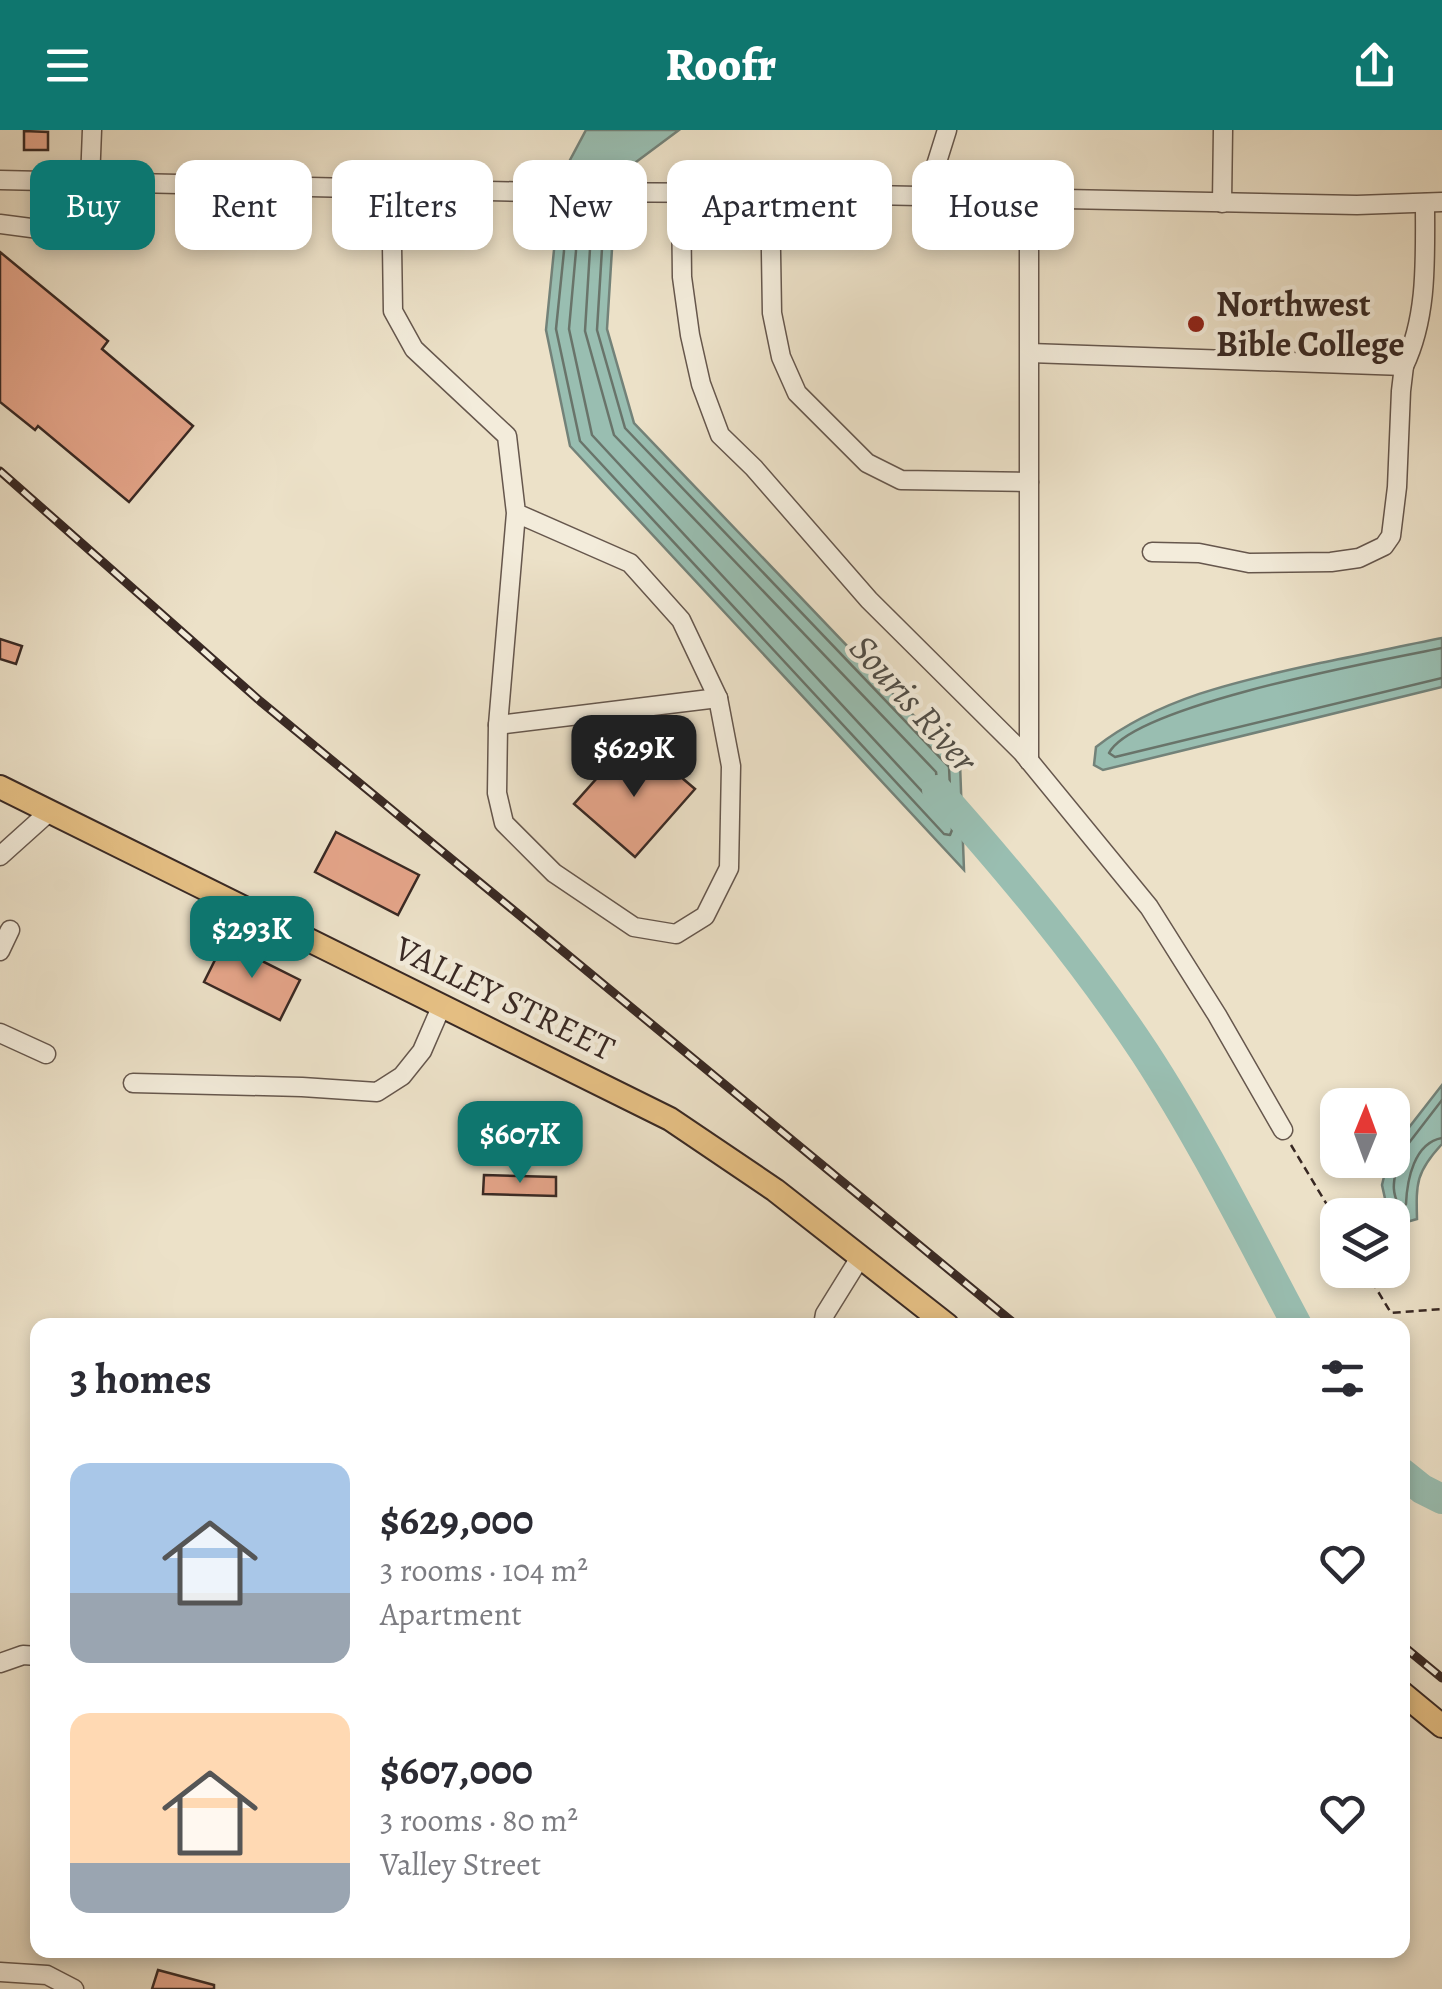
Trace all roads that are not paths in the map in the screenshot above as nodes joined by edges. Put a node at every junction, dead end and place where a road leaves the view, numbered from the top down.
1 (92, 130) edge
2 (947, 130) edge
3 (1223, 130) edge
4 (91, 160) edge
5 (938, 160) edge
6 (0, 180) edge
7 (30, 181) edge
8 (155, 183) edge
9 (332, 188) edge
10 (493, 191) edge
11 (667, 193) edge
12 (1074, 201) edge
13 (1222, 203) junction
14 (1434, 203) edge
15 (0, 224) edge
16 (30, 228) edge
17 (392, 250) edge
18 (682, 250) edge
19 (771, 250) edge
20 (1029, 250) edge
21 (1030, 353) junction
22 (1404, 366) junction
23 (1029, 482) junction
24 (516, 513) junction
25 (1152, 552) dead end
26 (718, 698) junction
27 (498, 725) junction
28 (1029, 760) junction
29 (0, 787) edge
30 (48, 812) junction
31 (0, 856) edge
32 (10, 930) dead end
33 (0, 950) edge
34 (442, 1005) junction
35 (0, 1033) edge
36 (46, 1054) dead end
37 (133, 1083) dead end
38 (1283, 1130) road end
39 (861, 1256) junction
40 (824, 1318) edge
41 (933, 1318) edge
42 (30, 1655) edge
43 (0, 1663) edge
44 (1410, 1700) edge
45 (1442, 1726) edge
46 (0, 1972) edge
47 (74, 1989) edge

1 - 4 street
2 - 5 street
3 - 13 street
6 - 7 street
8 - 9 street
10 - 11 street
12 - 13 street
13 - 14 street
14 - 22 street
15 - 16 street
17 - 24 street
18 - 28 street
19 - 23 street
20 - 21 street
21 - 22 street
21 - 23 street
22 - 25 street
23 - 28 street
24 - 26 street
24 - 27 street
26 - 27 street
26 - 27 street
28 - 38 street
29 - 30 main road, VALLEY STREET
30 - 31 street
30 - 34 main road, VALLEY STREET
32 - 33 street
34 - 37 street
34 - 39 main road, VALLEY STREET
35 - 36 street
39 - 40 street
39 - 41 main road, VALLEY STREET
42 - 43 street
44 - 45 main road
46 - 47 street

